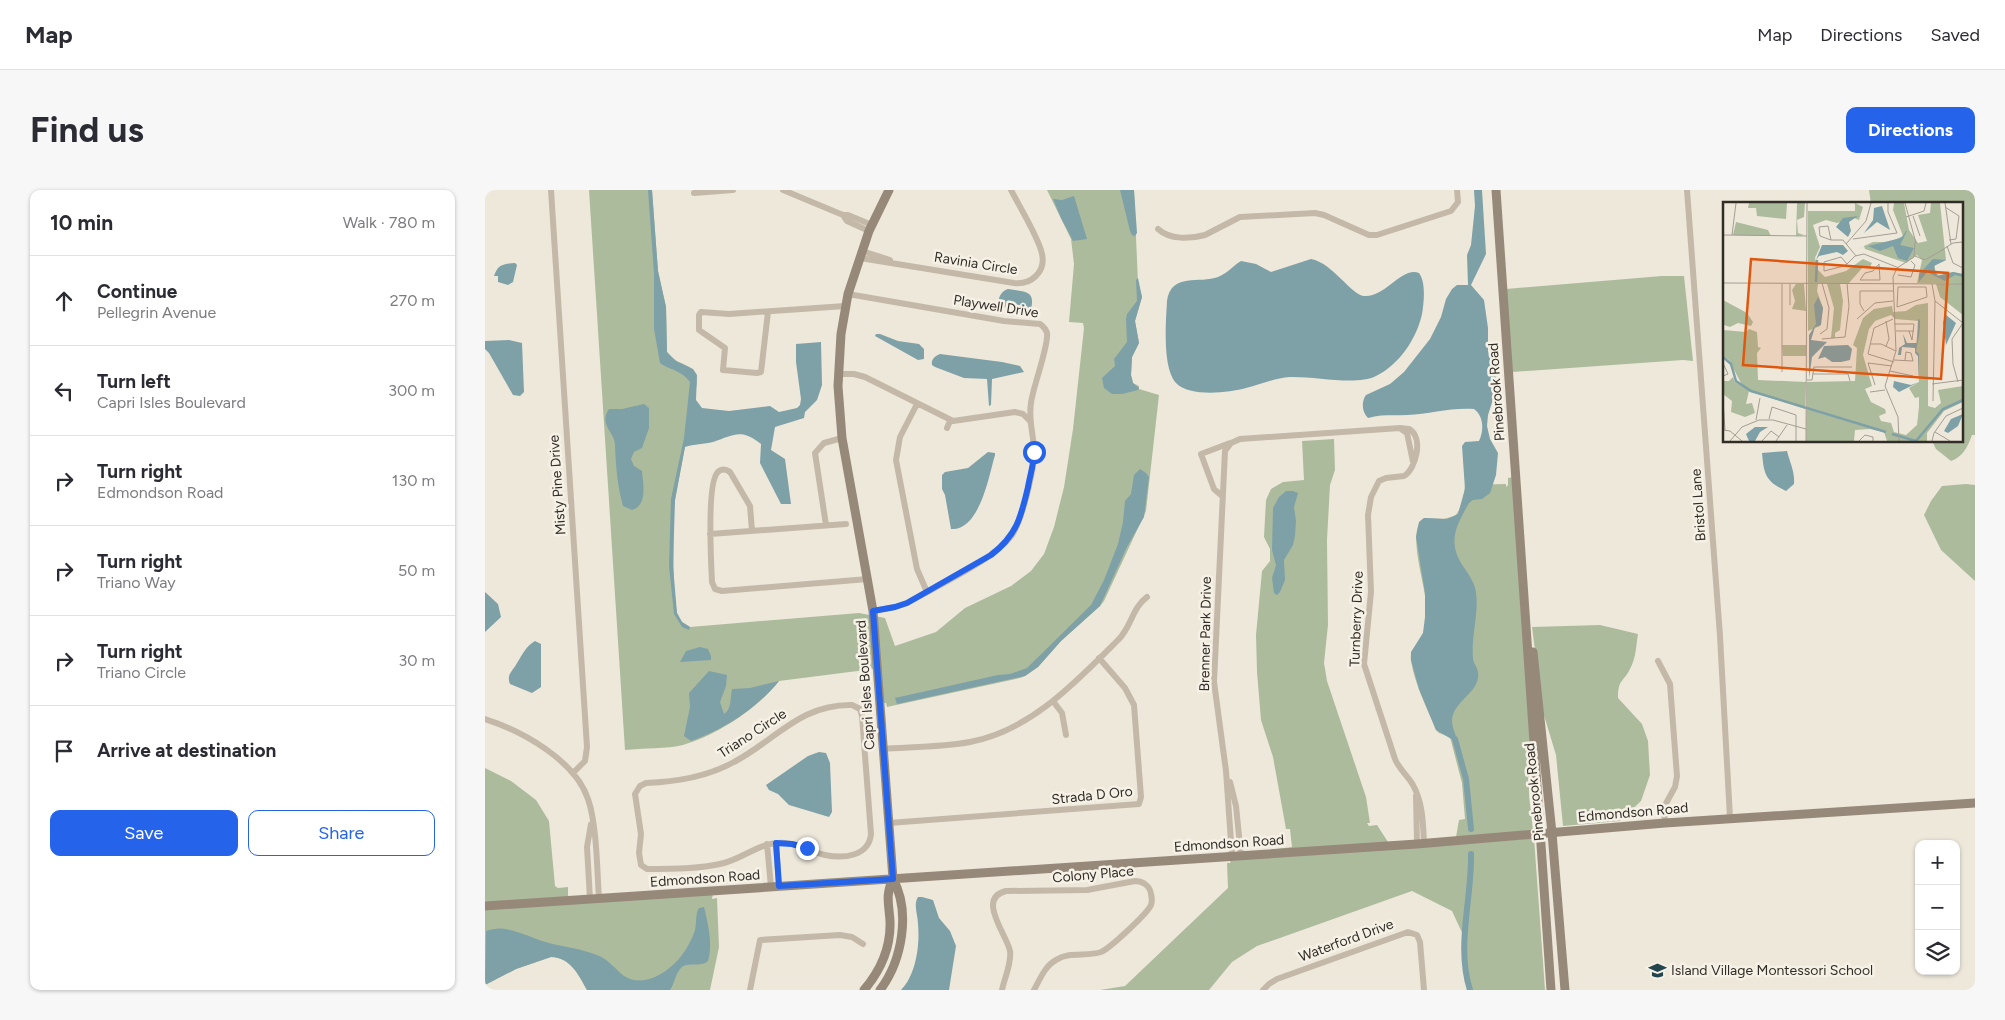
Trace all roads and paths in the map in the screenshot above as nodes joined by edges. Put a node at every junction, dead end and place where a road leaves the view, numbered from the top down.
1 (551, 190) edge
2 (733, 190) edge
3 (783, 190) edge
4 (889, 190) edge
5 (1011, 190) edge
6 (1457, 190) edge
7 (1496, 190) edge
8 (1687, 190) edge
9 (693, 193) dead end
10 (870, 228) junction
11 (1158, 229) dead end
12 (861, 255) junction
13 (848, 294) junction
14 (845, 306) junction
15 (768, 312) junction
16 (838, 374) junction
17 (917, 404) junction
18 (950, 421) junction
19 (1030, 421) junction
20 (947, 428) dead end
21 (842, 438) junction
22 (1233, 442) junction
23 (1222, 496) junction
24 (846, 524) dead end
25 (825, 525) junction
26 (752, 531) junction
27 (710, 534) junction
28 (868, 579) junction
29 (927, 592) junction
30 (1523, 593) junction
31 (1147, 596) dead end
32 (873, 611) junction
33 (1099, 658) junction
34 (1658, 660) dead end
35 (1053, 701) junction
36 (485, 719) edge
37 (1066, 735) dead end
38 (883, 749) junction
39 (573, 774) junction
40 (1975, 803) edge
41 (1730, 818) junction
42 (889, 823) junction
43 (1665, 823) junction
44 (1552, 833) junction
45 (1539, 834) junction
46 (776, 843) junction
47 (767, 844) junction
48 (1421, 844) junction
49 (1236, 856) junction
50 (893, 879) junction
51 (775, 887) junction
52 (595, 899) junction
53 (485, 906) edge
54 (890, 931) junction
55 (902, 932) junction
56 (863, 944) dead end
57 (750, 990) edge
58 (865, 990) edge
59 (879, 990) edge
60 (1002, 990) edge
61 (1033, 990) edge
62 (1263, 990) edge
63 (1424, 990) edge
64 (1551, 990) edge
65 (1565, 990) edge

1 - 39 street, Misty Pine Drive
2 - 9 street
3 - 10 street
4 - 10 street, Capri Isles Boulevard
5 - 12 street, Ravinia Circle
6 - 11 street
7 - 30 street, Pinebrook Road
8 - 41 street, Bristol Lane
10 - 12 street, Capri Isles Boulevard
12 - 13 street, Capri Isles Boulevard
13 - 14 street, Capri Isles Boulevard
13 - 19 street, Playwell Drive
14 - 15 street
14 - 16 street, Capri Isles Boulevard
15 - 15 street
16 - 17 street
16 - 21 street, Capri Isles Boulevard
17 - 18 street
17 - 29 street
18 - 19 street
18 - 20 street
19 - 29 street
21 - 25 street
21 - 28 street, Capri Isles Boulevard
22 - 23 street, Brenner Park Drive
22 - 23 street
22 - 48 street, Turnberry Drive
23 - 49 street, Brenner Park Drive
24 - 25 street
25 - 26 street
26 - 27 street
26 - 27 street
27 - 28 street
28 - 32 street, Capri Isles Boulevard
29 - 32 street
30 - 44 street, Pinebrook Road
30 - 45 street, Pinebrook Road
31 - 33 street
32 - 38 street, Capri Isles Boulevard
33 - 35 street
33 - 42 street, Strada D Oro
34 - 43 street
35 - 37 street
35 - 38 street
36 - 39 street
38 - 42 street, Capri Isles Boulevard
39 - 52 street
40 - 41 street, Edmondson Road
41 - 43 street, Edmondson Road
42 - 50 street, Capri Isles Boulevard
43 - 44 street, Edmondson Road
44 - 45 street, Edmondson Road
44 - 65 street, Pinebrook Road
45 - 48 street, Edmondson Road
45 - 64 street, Pinebrook Road
46 - 47 street, Triano Circle
46 - 47 street, Triano Circle
46 - 51 street
47 - 51 street
48 - 49 street, Edmondson Road
49 - 50 street, Edmondson Road
50 - 51 street, Edmondson Road
50 - 54 street, Capri Isles Boulevard
50 - 55 street, Capri Isles Boulevard
51 - 52 street, Edmondson Road
52 - 53 street, Edmondson Road
54 - 55 street
54 - 58 street, Capri Isles Boulevard
55 - 59 street, Capri Isles Boulevard
56 - 57 street
60 - 61 street, Colony Place
62 - 63 street, Waterford Drive

